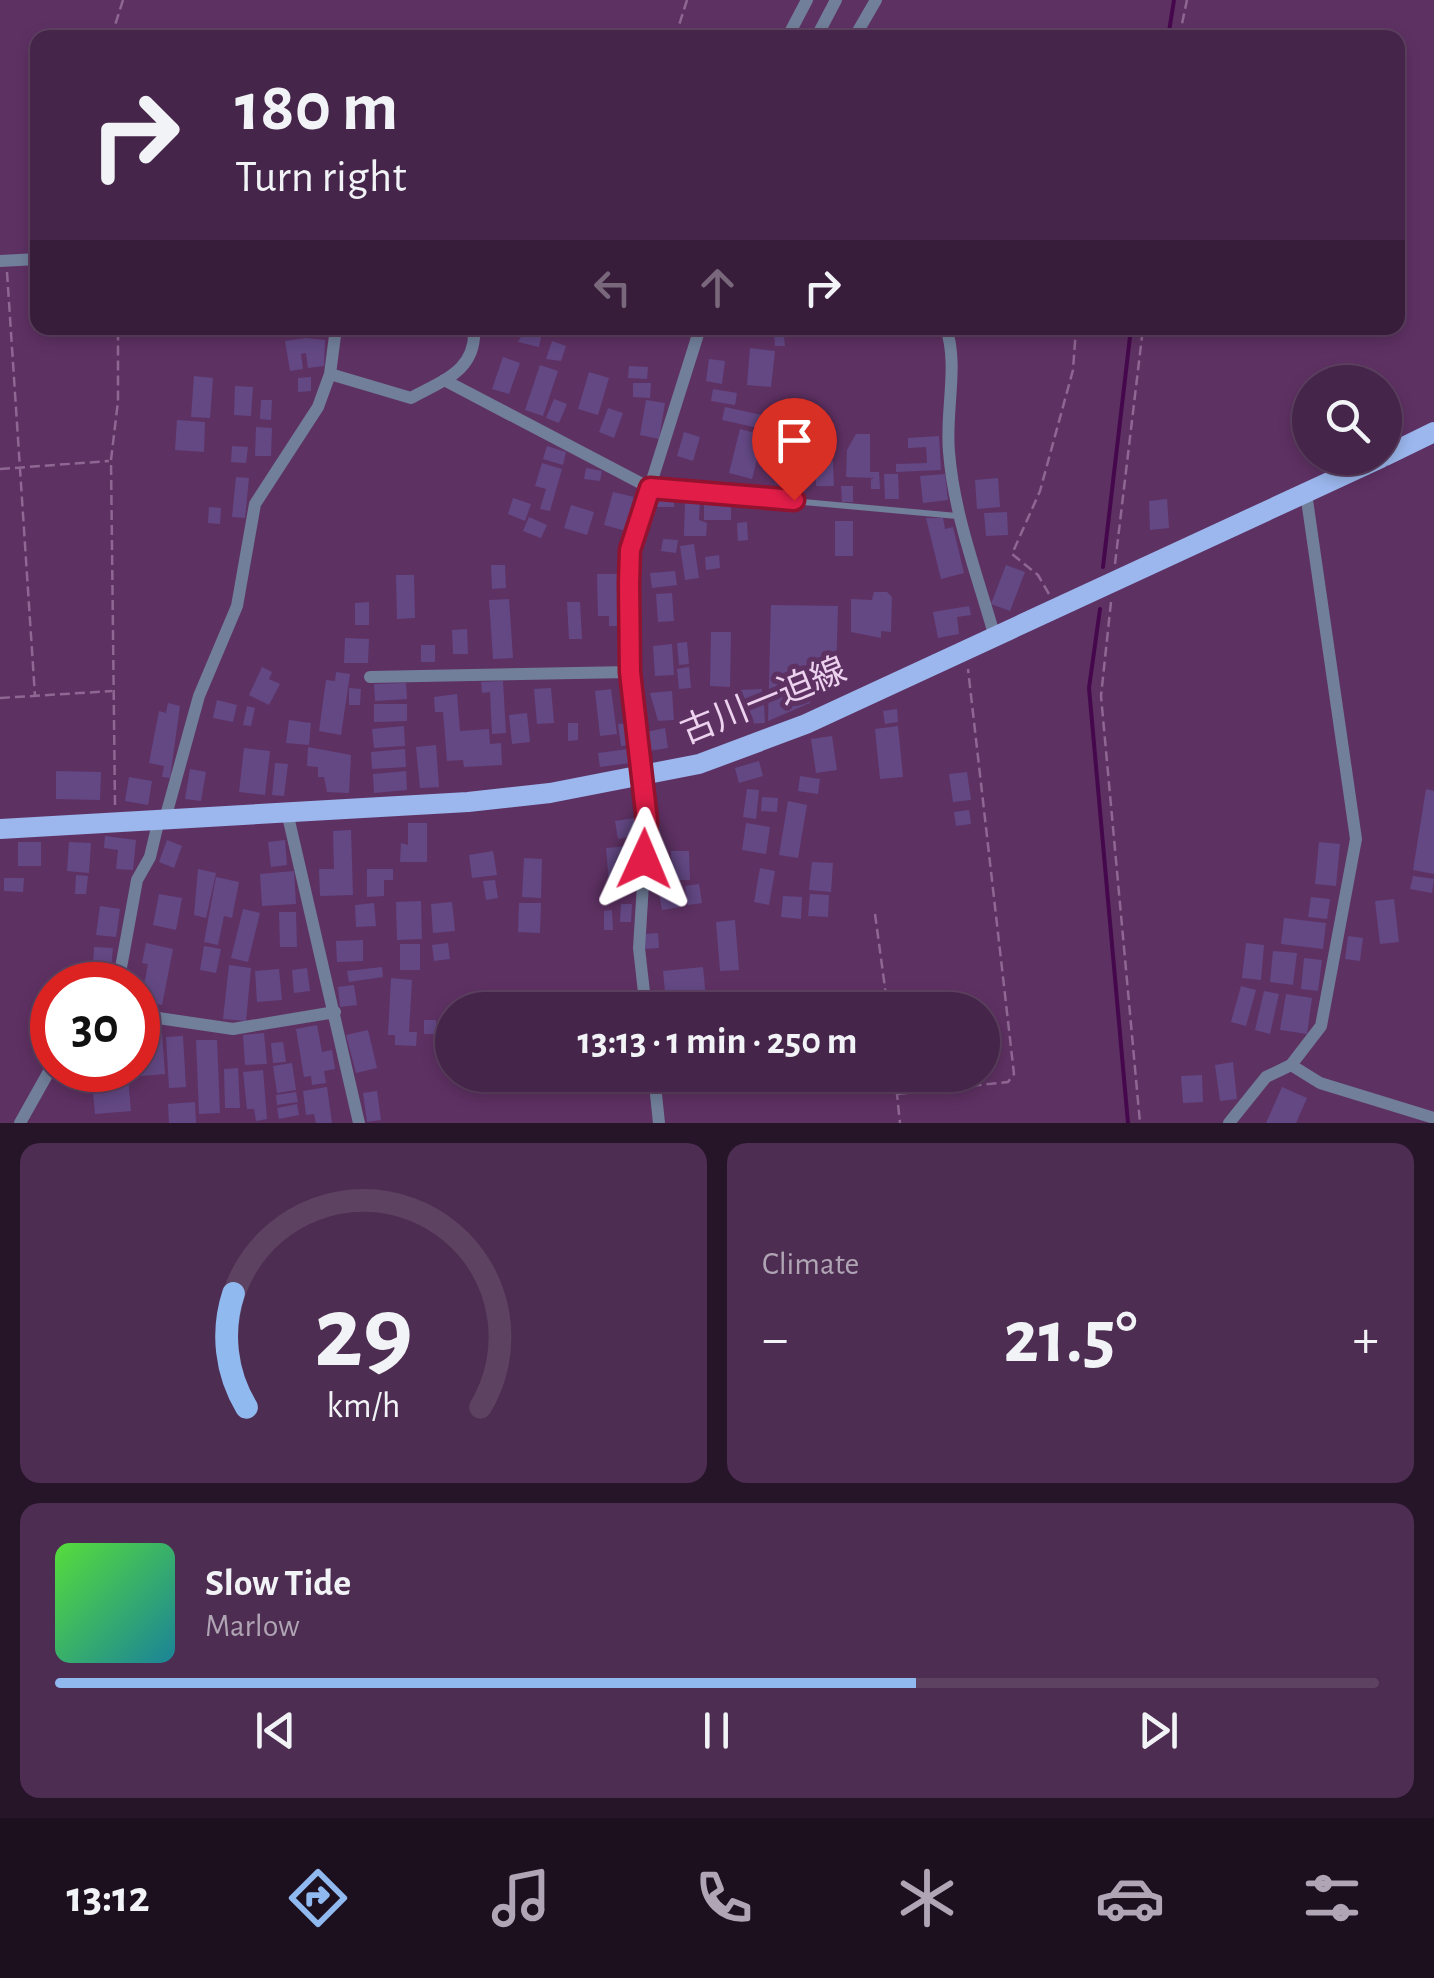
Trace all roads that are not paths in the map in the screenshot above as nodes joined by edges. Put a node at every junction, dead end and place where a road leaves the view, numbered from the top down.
1 (807, 0) edge
2 (836, 0) edge
3 (876, 0) edge
4 (791, 30) edge
5 (820, 30) edge
6 (859, 30) edge
7 (30, 259) edge
8 (3, 261) edge
9 (335, 335) edge
10 (475, 335) edge
11 (698, 335) edge
12 (949, 335) edge
13 (330, 374) junction
14 (444, 380) junction
15 (1434, 432) edge
16 (1402, 448) edge
17 (1346, 475) edge
18 (650, 488) junction
19 (1306, 494) junction
20 (960, 517) junction
21 (994, 634) junction
22 (630, 672) junction
23 (370, 677) dead end
24 (642, 778) junction
25 (287, 812) junction
26 (162, 819) junction
27 (0, 829) edge
28 (122, 962) edge
29 (644, 992) edge
30 (335, 1012) junction
31 (160, 1018) edge
32 (1291, 1065) junction
33 (37, 1092) edge
34 (656, 1092) edge
35 (1434, 1118) edge
36 (20, 1123) edge
37 (359, 1123) edge
38 (659, 1123) edge
39 (1229, 1123) edge

1 - 4 street
2 - 5 street
3 - 6 street
7 - 8 street
9 - 13 street
10 - 14 street
11 - 18 street
12 - 20 street
13 - 14 street
13 - 26 street
14 - 18 street
15 - 16 main road, 古川一迫線
17 - 19 main road, 古川一迫線
18 - 20 lane
18 - 22 street
19 - 21 main road, 古川一迫線
19 - 32 street
20 - 21 street
21 - 24 main road, 古川一迫線
22 - 23 street
22 - 24 street
24 - 25 main road, 古川一迫線
24 - 29 street
25 - 26 main road, 古川一迫線
25 - 30 street
26 - 27 main road, 古川一迫線
26 - 28 street
30 - 31 street
30 - 37 street
32 - 35 street
32 - 39 street
33 - 36 street
34 - 38 street

